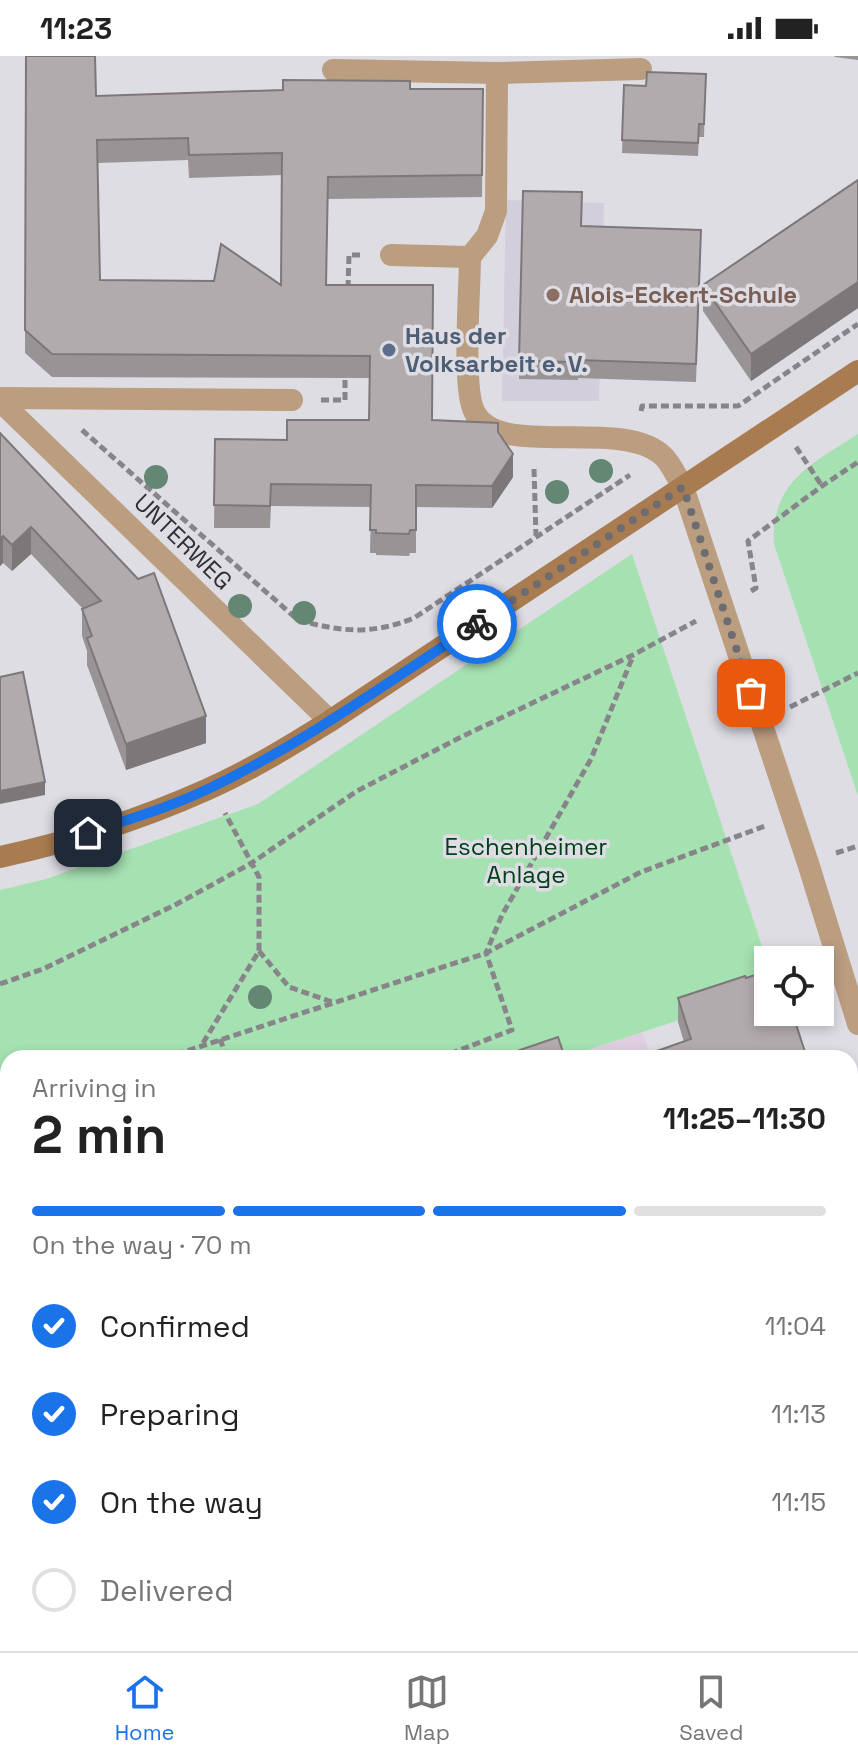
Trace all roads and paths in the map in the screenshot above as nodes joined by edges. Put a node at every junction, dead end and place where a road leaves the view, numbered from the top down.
1 (641, 69) dead end
2 (333, 70) dead end
3 (497, 73) junction
4 (391, 255) joint
5 (470, 257) junction
6 (347, 299) edge
7 (858, 324) edge
8 (346, 371) edge
9 (858, 371) edge
10 (46, 398) junction
11 (0, 400) edge
12 (292, 400) joint
13 (642, 406) dead end
14 (533, 436) junction
15 (858, 462) edge
16 (632, 474) dead end
17 (683, 487) junction
18 (536, 536) junction
19 (722, 608) junction
20 (633, 655) junction
21 (858, 673) edge
22 (330, 721) junction
23 (760, 721) junction
24 (242, 772) junction
25 (792, 816) junction
26 (0, 857) edge
27 (250, 864) junction
28 (259, 951) junction
29 (486, 953) junction
30 (0, 984) edge
31 (336, 1003) junction
32 (858, 1024) edge
33 (220, 1039) junction
34 (202, 1044) junction
35 (186, 1050) edge
36 (224, 1050) edge
37 (460, 1050) edge

1 - 3 street
2 - 3 street
3 - 5 street
4 - 5 street
4 - 6 path
5 - 14 street
7 - 13 path
8 - 12 path
9 - 17 main road
10 - 11 street
10 - 12 street
10 - 18 path
11 - 22 street, UNTERWEG
14 - 17 street
14 - 18 path
15 - 19 path
16 - 18 path
17 - 19 street
17 - 22 main road
19 - 20 path
19 - 23 street
20 - 27 path
20 - 29 path
21 - 23 path
22 - 24 main road
23 - 25 street
24 - 26 main road
24 - 27 path
25 - 29 path
25 - 32 street
27 - 28 path
27 - 30 path
28 - 31 path
28 - 34 path
29 - 31 path
29 - 37 path
31 - 33 path
33 - 34 path
33 - 36 path
34 - 35 path

